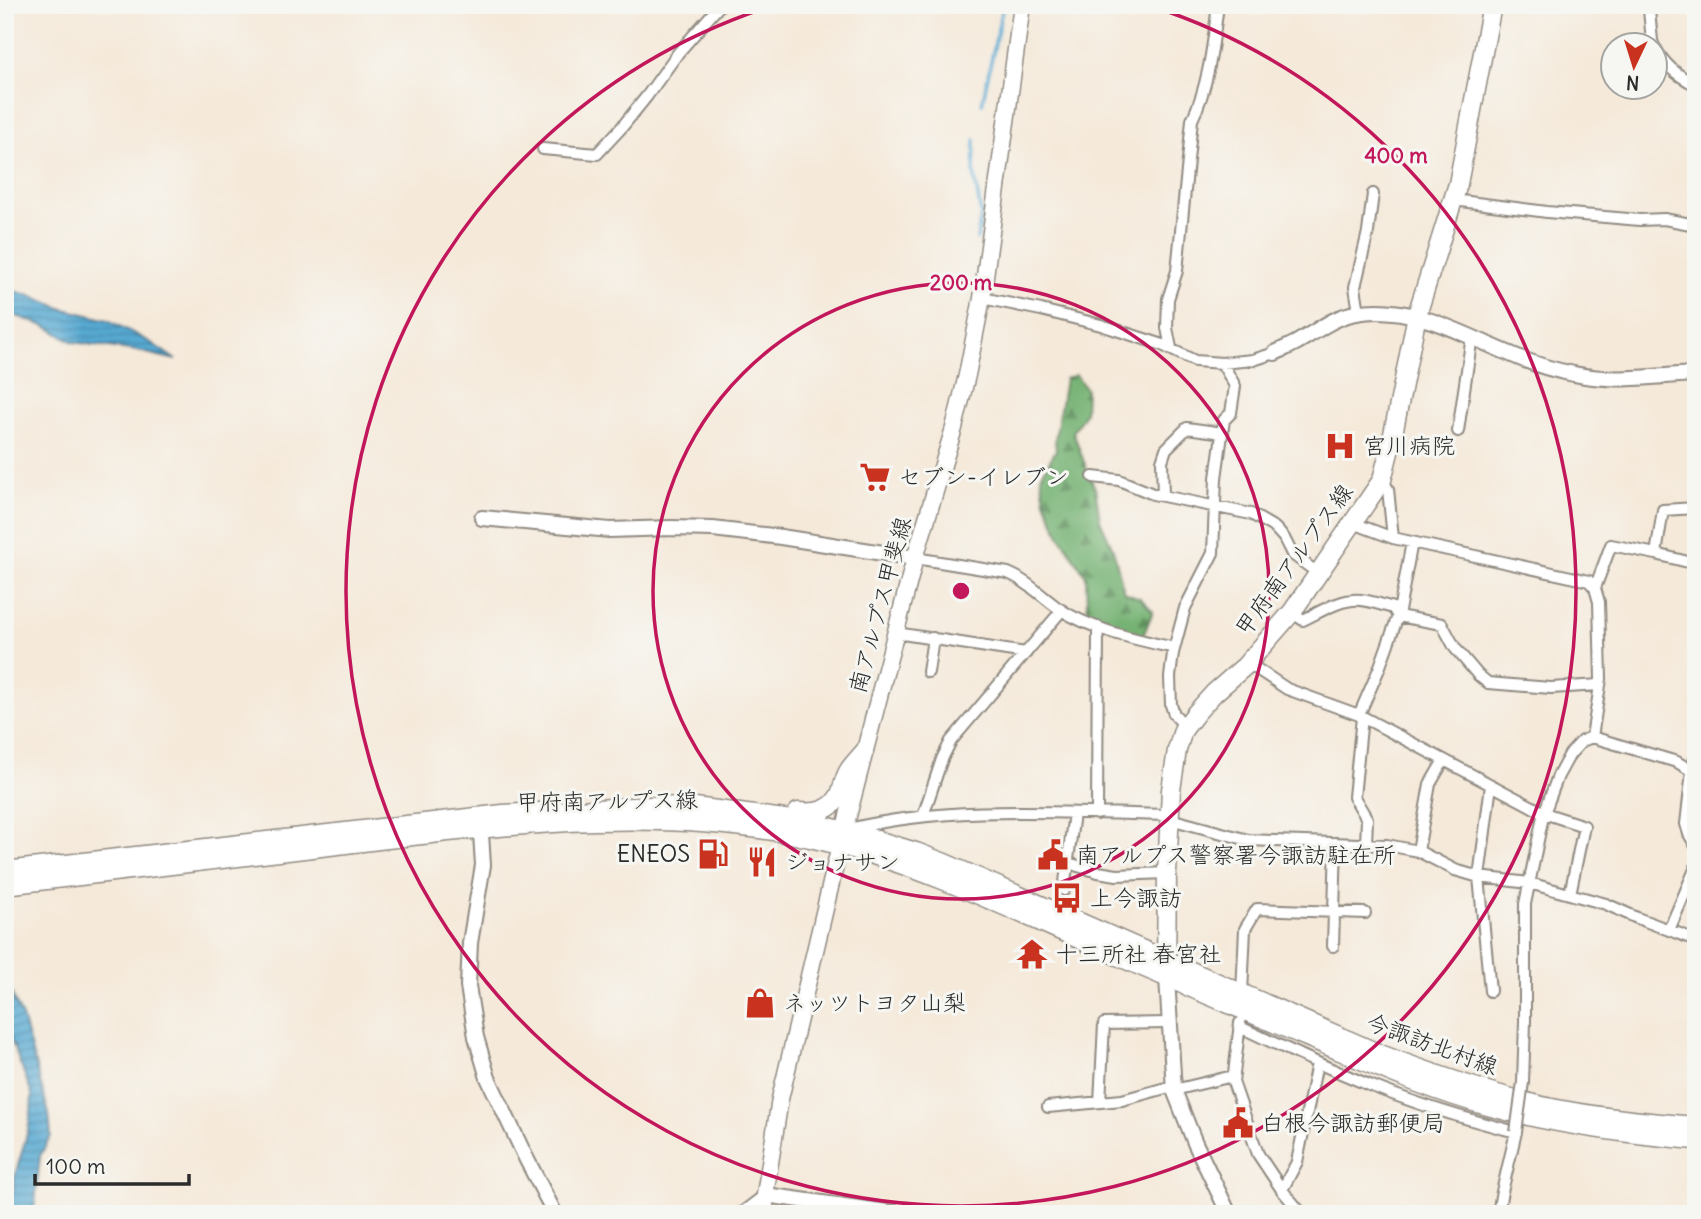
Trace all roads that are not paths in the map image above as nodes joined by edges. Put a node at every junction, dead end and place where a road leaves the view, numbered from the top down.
1 (720, 5) edge
2 (1022, 5) edge
3 (1218, 5) edge
4 (1492, 5) edge
5 (1644, 5) edge
6 (1651, 32) edge
7 (1670, 68) edge
8 (1696, 85) edge
9 (542, 149) dead end
10 (1373, 194) dead end
11 (1453, 200) junction
12 (1696, 225) edge
13 (982, 298) junction
14 (1359, 312) junction
15 (1417, 316) junction
16 (1472, 336) junction
17 (1171, 348) junction
18 (1275, 353) joint
19 (1222, 363) junction
20 (1696, 374) edge
21 (1458, 431) dead end
22 (1223, 433) junction
23 (1093, 477) dead end
24 (1382, 480) junction
25 (1163, 496) junction
26 (1216, 508) junction
27 (1696, 508) edge
28 (482, 518) dead end
29 (1353, 523) junction
30 (1393, 538) junction
31 (1412, 542) junction
32 (1656, 554) junction
33 (915, 558) junction
34 (1696, 564) edge
35 (1319, 574) junction
36 (1595, 588) junction
37 (1062, 610) junction
38 (1292, 612) junction
39 (1398, 616) junction
40 (1098, 627) junction
41 (896, 633) junction
42 (933, 639) junction
43 (1174, 648) junction
44 (1026, 653) junction
45 (1248, 663) junction
46 (928, 672) dead end
47 (1600, 685) junction
48 (1360, 716) junction
49 (1186, 727) junction
50 (1592, 737) junction
51 (864, 752) junction
52 (1696, 755) edge
53 (1444, 760) junction
54 (1692, 771) junction
55 (1491, 785) junction
56 (711, 809) junction
57 (1074, 813) junction
58 (1544, 813) junction
59 (1097, 814) junction
60 (923, 817) junction
61 (1170, 817) junction
62 (481, 822) junction
63 (407, 830) junction
64 (842, 838) junction
65 (1336, 843) junction
66 (1366, 844) junction
67 (1696, 846) edge
68 (1418, 851) junction
69 (1068, 863) junction
70 (1696, 867) edge
71 (5, 871) edge
72 (1167, 873) junction
73 (1479, 877) junction
74 (1529, 883) junction
75 (5, 885) edge
76 (1065, 890) dead end
77 (1570, 894) junction
78 (1334, 911) junction
79 (1365, 913) dead end
80 (1669, 930) junction
81 (1696, 940) edge
82 (1333, 946) dead end
83 (1166, 970) junction
84 (1490, 991) dead end
85 (1241, 1010) junction
86 (1169, 1023) junction
87 (1317, 1063) junction
88 (1233, 1076) junction
89 (1173, 1088) junction
90 (1100, 1102) junction
91 (1048, 1107) dead end
92 (1696, 1126) edge
93 (1516, 1132) junction
94 (1696, 1140) edge
95 (1282, 1190) junction
96 (765, 1195) junction
97 (555, 1214) edge
98 (740, 1214) edge
99 (765, 1214) edge
100 (901, 1214) edge
101 (1230, 1214) edge
102 (1302, 1214) edge
103 (1498, 1214) edge

1 - 9 street
2 - 13 main road, 南アルプス甲斐線
3 - 17 street
4 - 11 main road, 甲府南アルプス線
5 - 6 street
7 - 8 street
10 - 14 street
11 - 12 street
11 - 15 main road, 甲府南アルプス線
13 - 17 street
13 - 33 main road, 南アルプス甲斐線
14 - 15 street
14 - 18 street
15 - 16 street
15 - 24 main road, 甲府南アルプス線
16 - 20 street
16 - 21 street
17 - 19 street
18 - 19 street
19 - 22 street
22 - 25 street
22 - 26 street
23 - 25 street
24 - 29 main road, 甲府南アルプス線
24 - 30 street
25 - 26 street
26 - 35 street
26 - 43 street
27 - 32 street
28 - 33 street
29 - 30 street
29 - 35 main road, 甲府南アルプス線
30 - 31 street
31 - 36 street
31 - 39 street
32 - 34 street
32 - 36 street
33 - 37 street
33 - 41 main road, 南アルプス甲斐線
35 - 38 main road, 甲府南アルプス線
36 - 47 street
37 - 40 street
37 - 44 street
38 - 39 street
38 - 45 main road, 甲府南アルプス線
39 - 47 street
39 - 48 street
40 - 43 street
40 - 59 street
41 - 42 street
41 - 51 main road, 南アルプス甲斐線
42 - 44 street
42 - 46 street
43 - 49 street
44 - 60 street
45 - 48 street
45 - 49 main road, 甲府南アルプス線
47 - 50 street
48 - 53 street
48 - 66 street
49 - 61 main road, 甲府南アルプス線
50 - 54 street
50 - 58 street
51 - 56 main road
51 - 64 main road, 南アルプス甲斐線
52 - 54 street
53 - 55 street
53 - 68 street
54 - 67 street
55 - 58 street
55 - 73 street
56 - 62 main road, 甲府南アルプス線
56 - 64 main road, 甲府南アルプス線
57 - 59 street
57 - 60 street
57 - 69 street
58 - 74 street
58 - 77 street
59 - 61 street
60 - 64 street
61 - 65 street
61 - 72 main road, 甲府南アルプス線
62 - 63 main road, 甲府南アルプス線
62 - 64 main road, 甲府南アルプス線
62 - 97 street
63 - 71 main road, 甲府南アルプス線
63 - 75 main road, 甲府南アルプス線
64 - 83 main road, 甲府南アルプス線
64 - 96 main road, 南アルプス甲斐線
65 - 66 street
65 - 78 street
66 - 68 street
68 - 73 street
69 - 72 street
69 - 76 street
70 - 80 street
72 - 83 main road, 甲府南アルプス線
73 - 74 street
73 - 84 street
74 - 77 street
74 - 93 street, bridge
77 - 80 street
78 - 79 street
78 - 82 street
78 - 85 street
80 - 81 street
83 - 85 main road, 今諏訪北村線
83 - 86 street
85 - 87 street
85 - 88 street
85 - 92 main road, 今諏訪北村線
85 - 94 main road, 今諏訪北村線
86 - 89 street
86 - 90 street
87 - 93 street
87 - 95 street
88 - 89 street
88 - 95 street
89 - 90 street
89 - 101 street
90 - 91 street
93 - 103 street
95 - 102 street
96 - 98 street
96 - 99 main road, 南アルプス甲斐線
96 - 100 street

